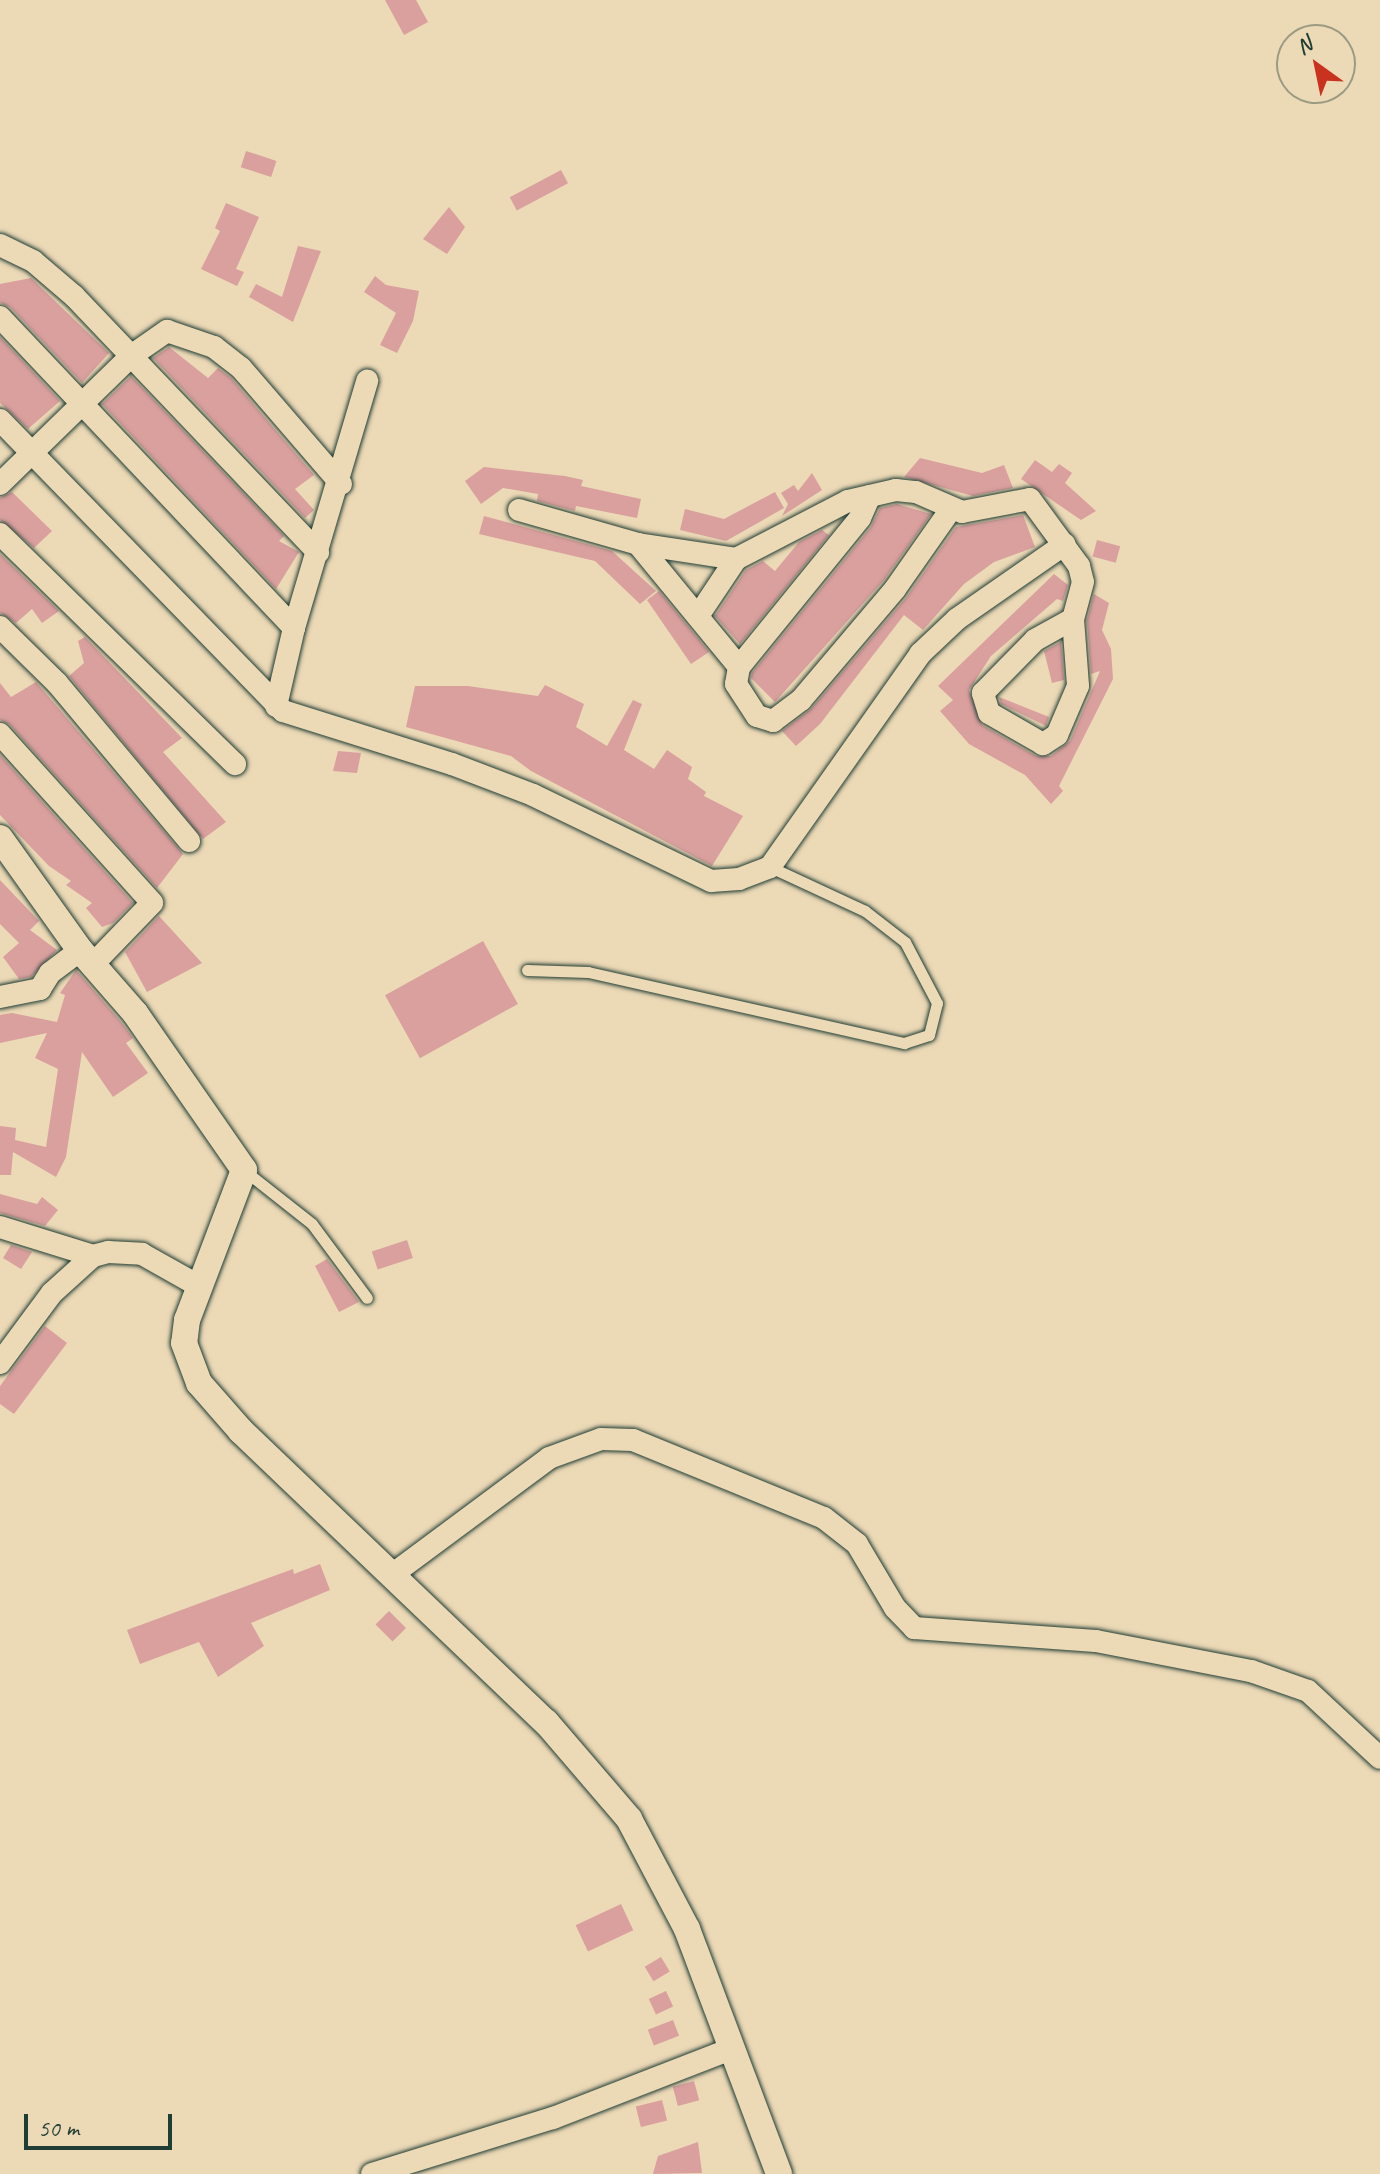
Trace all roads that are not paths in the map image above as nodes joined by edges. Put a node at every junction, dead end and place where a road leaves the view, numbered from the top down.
1 (0, 245) edge
2 (0, 317) edge
3 (131, 356) junction
4 (367, 381) dead end
5 (83, 403) junction
6 (0, 420) edge
7 (33, 453) junction
8 (0, 484) edge
9 (341, 484) junction
10 (870, 496) junction
11 (951, 509) junction
12 (519, 510) dead end
13 (0, 534) edge
14 (638, 544) junction
15 (1065, 544) junction
16 (318, 552) junction
17 (736, 559) junction
18 (698, 616) junction
19 (1073, 619) junction
20 (0, 627) edge
21 (294, 628) junction
22 (739, 667) junction
23 (276, 706) junction
24 (0, 734) edge
25 (235, 764) dead end
26 (0, 838) edge
27 (189, 841) dead end
28 (770, 867) junction
29 (86, 957) junction
30 (527, 970) dead end
31 (0, 997) edge
32 (244, 1170) junction
33 (0, 1227) edge
34 (93, 1256) junction
35 (199, 1286) junction
36 (367, 1298) dead end
37 (0, 1363) edge
38 (393, 1574) junction
39 (1380, 1758) edge
40 (731, 2049) junction
41 (372, 2174) edge
42 (779, 2174) edge

1 - 3 street
2 - 5 street
3 - 5 street
3 - 9 street
3 - 16 street
4 - 9 street
5 - 7 street
5 - 21 street
6 - 7 street
7 - 8 street
7 - 23 street
9 - 16 street
10 - 11 street
10 - 17 street
10 - 22 street
11 - 15 street
11 - 22 street
12 - 14 street
13 - 25 street
14 - 17 street
14 - 18 street
15 - 19 street
15 - 28 street
16 - 21 street
17 - 18 street
18 - 22 street
19 - 19 street
20 - 27 street
21 - 23 street
23 - 28 street
24 - 29 street
26 - 29 street
28 - 30 lane
29 - 31 street
29 - 32 street
32 - 35 street
32 - 36 lane
33 - 34 street
34 - 35 street
34 - 37 street
35 - 38 street
38 - 39 street
38 - 40 street
40 - 41 street
40 - 42 street

